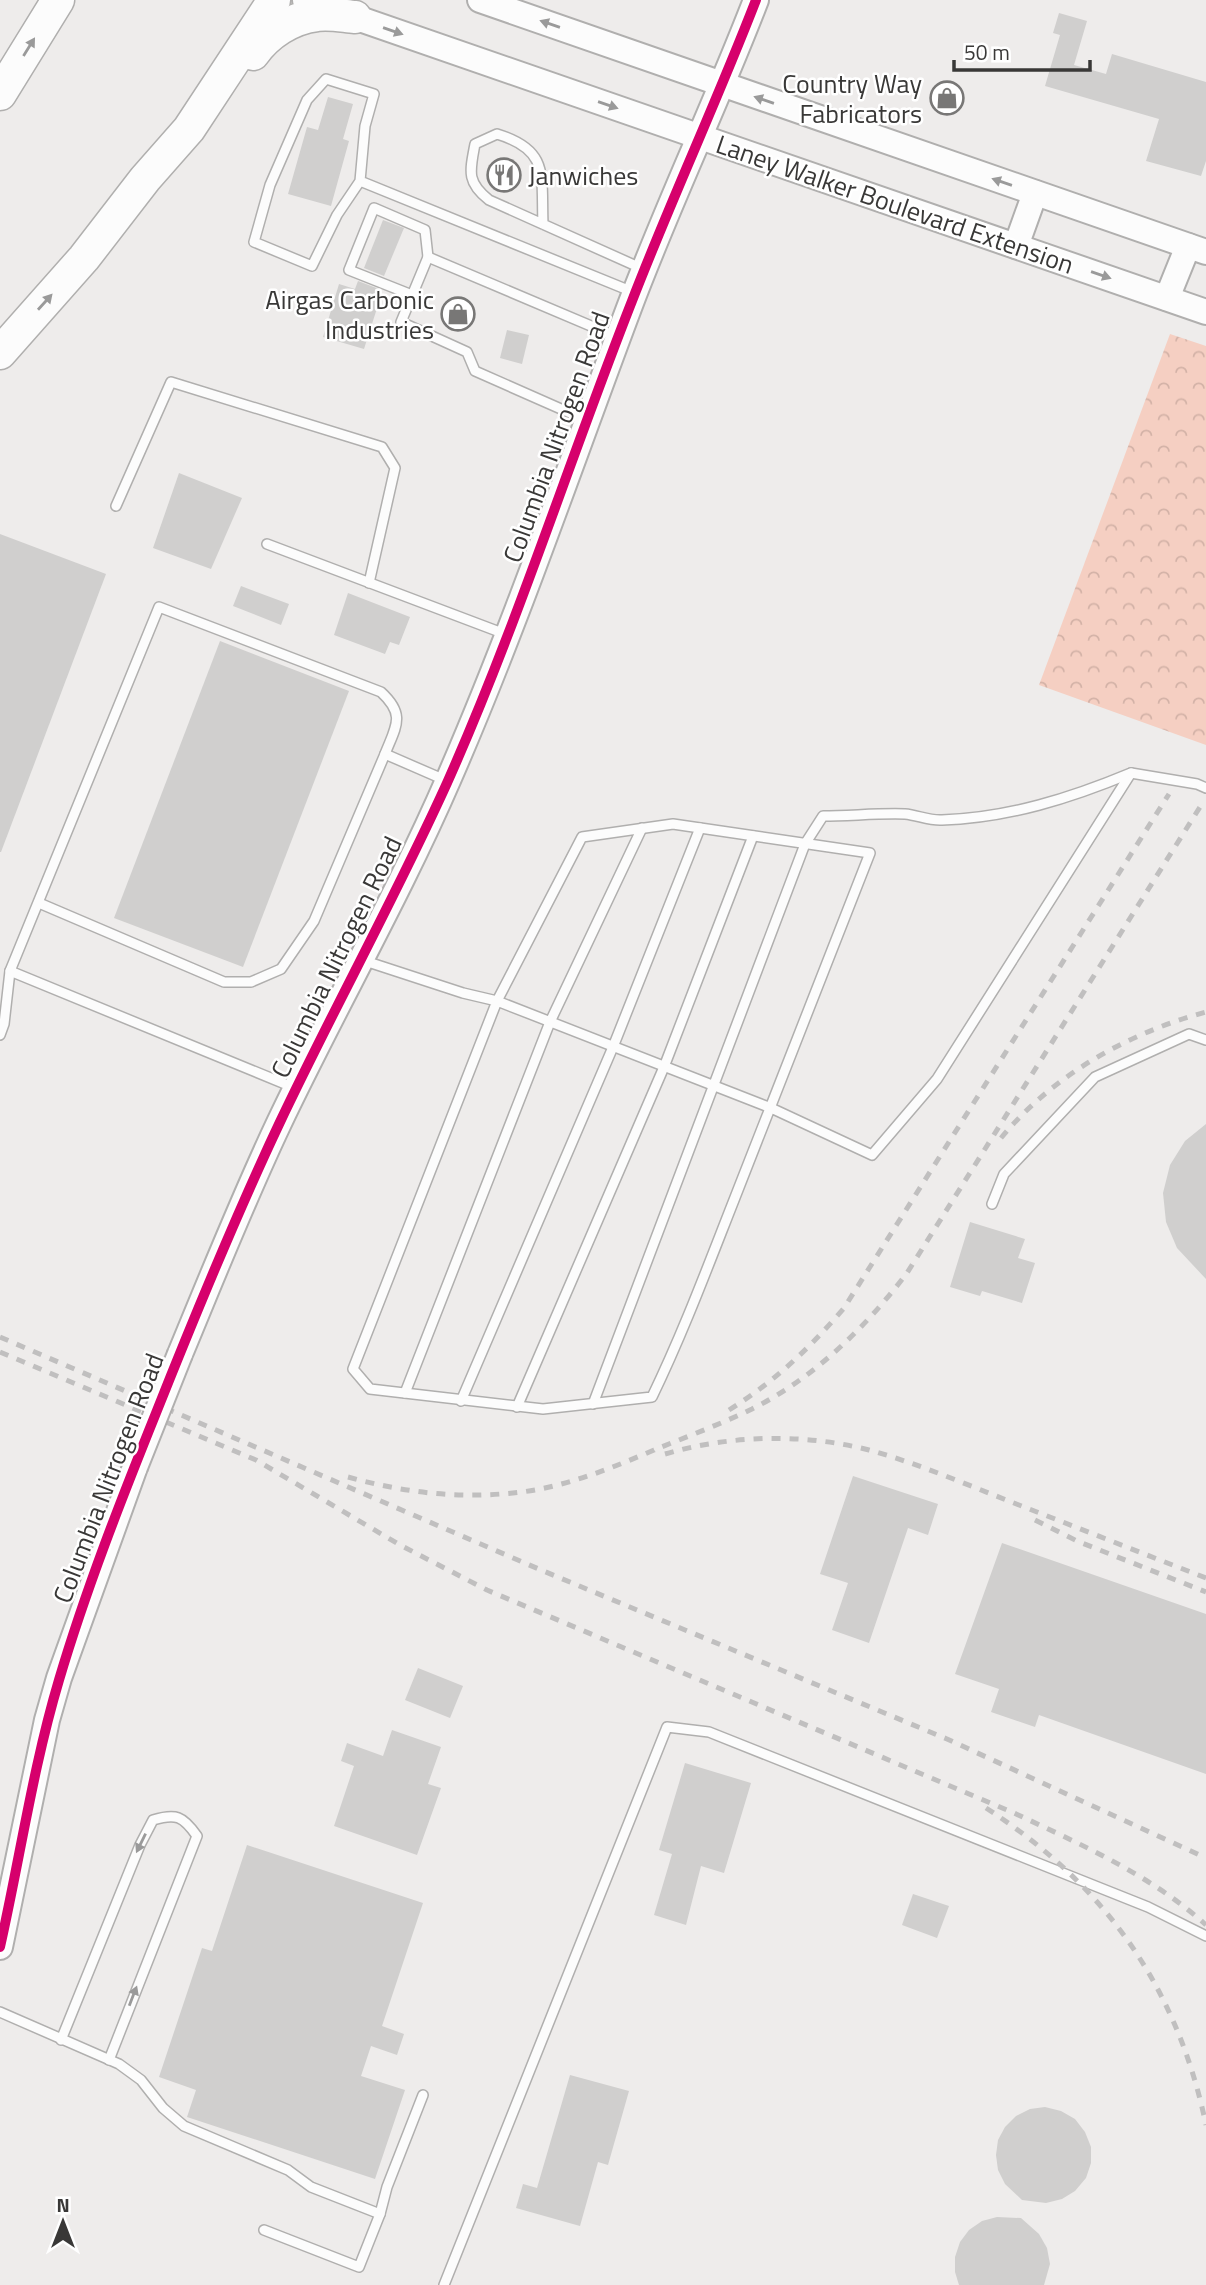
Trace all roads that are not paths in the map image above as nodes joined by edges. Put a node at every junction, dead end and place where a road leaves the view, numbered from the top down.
1 (58, 0) edge
2 (274, 0) edge
3 (305, 0) edge
4 (480, 0) edge
5 (756, 0) edge
6 (355, 17) junction
7 (723, 85) junction
8 (0, 94) edge
9 (698, 136) junction
10 (145, 179) junction
11 (360, 181) junction
12 (1035, 193) junction
13 (544, 224) junction
14 (1016, 246) junction
15 (1197, 249) edge
16 (428, 257) junction
17 (644, 270) junction
18 (635, 293) junction
19 (412, 295) junction
20 (1167, 298) junction
21 (1206, 312) edge
22 (618, 337) junction
23 (0, 352) edge
24 (588, 420) junction
25 (116, 506) dead end
26 (267, 544) dead end
27 (369, 583) junction
28 (506, 635) junction
29 (385, 754) junction
30 (1131, 773) junction
31 (447, 781) junction
32 (1206, 788) edge
33 (642, 828) junction
34 (699, 828) junction
35 (753, 836) junction
36 (805, 844) junction
37 (39, 903) junction
38 (360, 960) junction
39 (10, 971) junction
40 (497, 1001) junction
41 (550, 1022) junction
42 (0, 1035) edge
43 (1206, 1040) edge
44 (613, 1047) junction
45 (664, 1067) junction
46 (712, 1085) junction
47 (296, 1089) junction
48 (771, 1108) junction
49 (992, 1204) dead end
50 (405, 1394) junction
51 (461, 1401) junction
52 (593, 1404) junction
53 (517, 1407) junction
54 (1206, 1936) edge
55 (0, 1947) edge
56 (0, 2012) edge
57 (61, 2040) junction
58 (108, 2060) junction
59 (423, 2095) dead end
60 (380, 2214) junction
61 (264, 2230) dead end
62 (444, 2285) edge

8 -> 1 highway
2 - 10 highway
3 - 6 street, Laney Walker Boulevard Extension
7 -> 4 street
5 - 7 street, Columbia Nitrogen Road
6 -> 9 street, Laney Walker Boulevard Extension
6 - 10 highway
7 - 9 street, Columbia Nitrogen Road
12 -> 7 street
9 - 14 street, Laney Walker Boulevard Extension
9 - 17 street, Columbia Nitrogen Road
23 -> 10 highway
11 - 11 lane
11 - 18 lane
12 - 14 street
12 - 15 street
13 - 13 lane
13 - 17 lane
14 -> 20 street, Laney Walker Boulevard Extension
15 - 20 street
16 - 19 lane
16 - 19 lane
16 - 22 lane
17 - 18 street, Columbia Nitrogen Road
18 - 22 street, Columbia Nitrogen Road
19 - 24 lane
20 - 21 street, Laney Walker Boulevard Extension
22 - 24 street, Columbia Nitrogen Road
24 - 28 street, Columbia Nitrogen Road
25 - 27 lane
26 - 27 lane
27 - 28 lane
28 - 31 street, Columbia Nitrogen Road
29 - 31 lane
29 - 37 lane
29 - 37 lane
30 - 32 lane
30 - 36 lane
30 - 48 lane
31 - 38 street, Columbia Nitrogen Road
33 - 34 lane
33 - 40 lane
33 - 41 lane
34 - 35 lane
34 - 44 lane
35 - 36 lane
35 - 45 lane
36 - 46 lane
36 - 48 lane
37 - 39 lane
38 - 40 lane
38 - 47 street, Columbia Nitrogen Road
39 - 42 lane
39 - 47 lane
40 - 41 lane
40 - 50 lane
41 - 44 lane
41 - 50 lane
43 - 49 lane
44 - 45 lane
44 - 51 lane
45 - 46 lane
45 - 53 lane
46 - 48 lane
46 - 52 lane
47 - 55 street, Columbia Nitrogen Road, bridge
48 - 52 lane
50 - 51 lane
51 - 53 lane
52 - 53 lane
54 - 62 lane
56 - 57 lane
57 - 58 lane
58 -> 57 lane
58 - 60 lane
59 - 60 lane
60 - 61 lane

